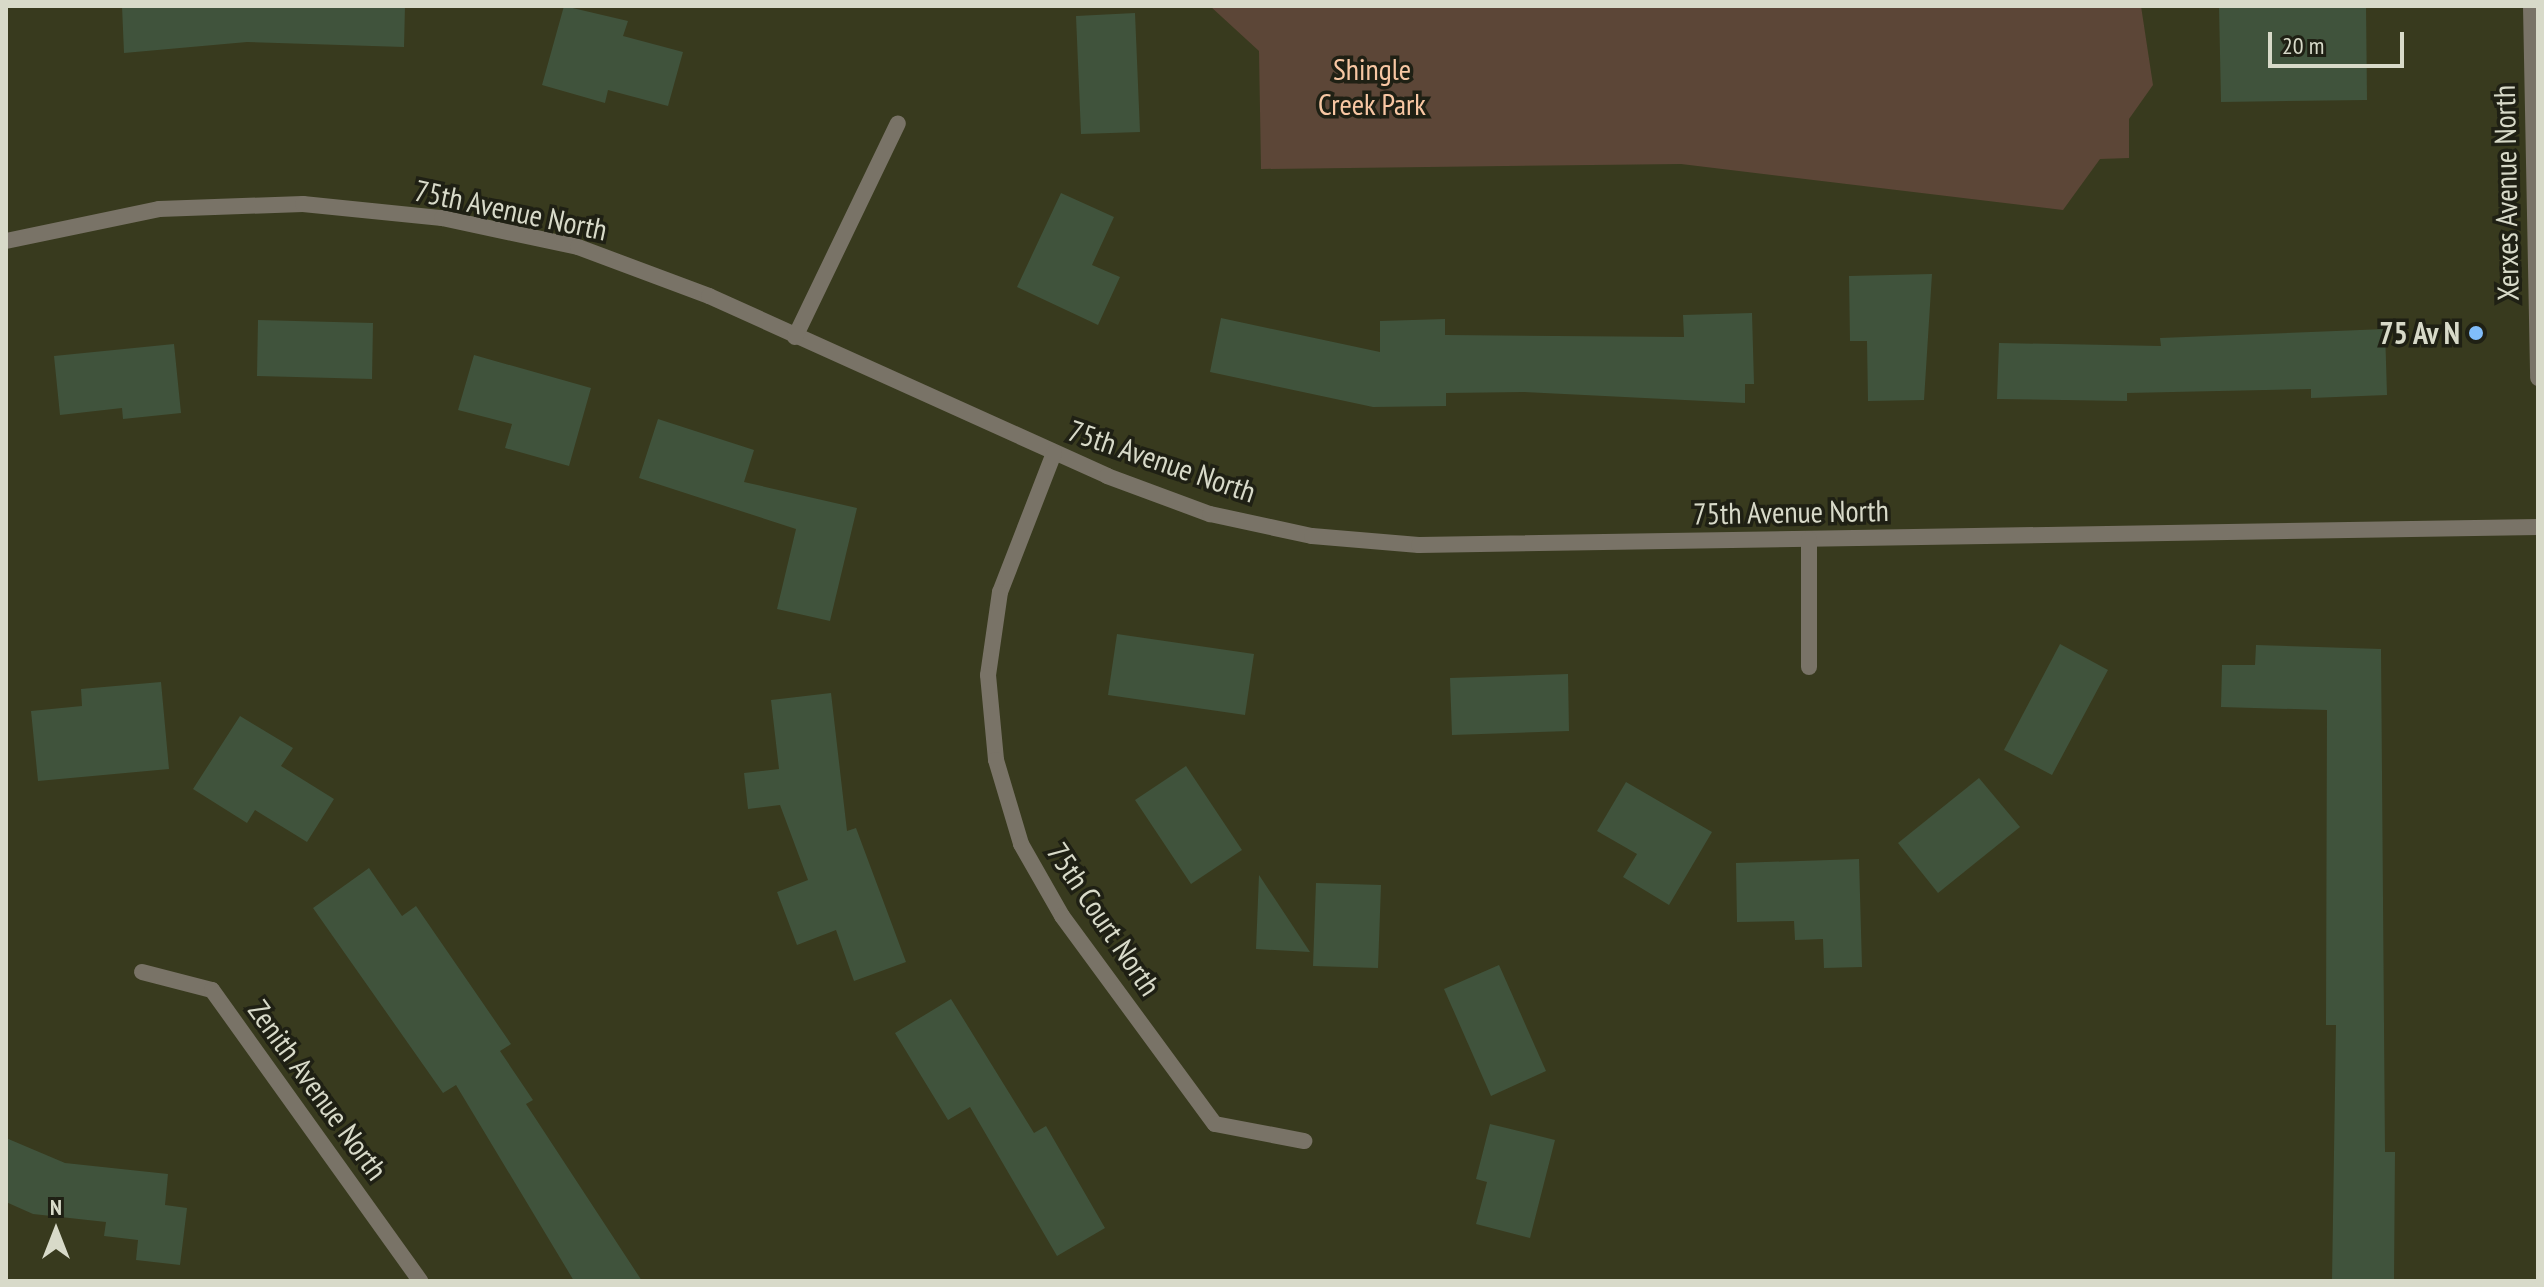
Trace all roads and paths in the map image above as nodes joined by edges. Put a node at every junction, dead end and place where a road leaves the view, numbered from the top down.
1 (2531, 6) edge
2 (898, 123) dead end
3 (6, 241) edge
4 (795, 337) junction
5 (2538, 378) edge
6 (1054, 453) junction
7 (2538, 527) edge
8 (1809, 539) junction
9 (1809, 667) dead end
10 (142, 972) dead end
11 (1304, 1141) dead end
12 (420, 1281) edge

1 - 5 street, Xerxes Avenue North
2 - 4 street
3 - 4 street, 75th Avenue North
4 - 6 street, 75th Avenue North
6 - 8 street, 75th Avenue North
6 - 11 street, 75th Court North
7 - 8 street, 75th Avenue North
8 - 9 street
10 - 12 street, Zenith Avenue North

